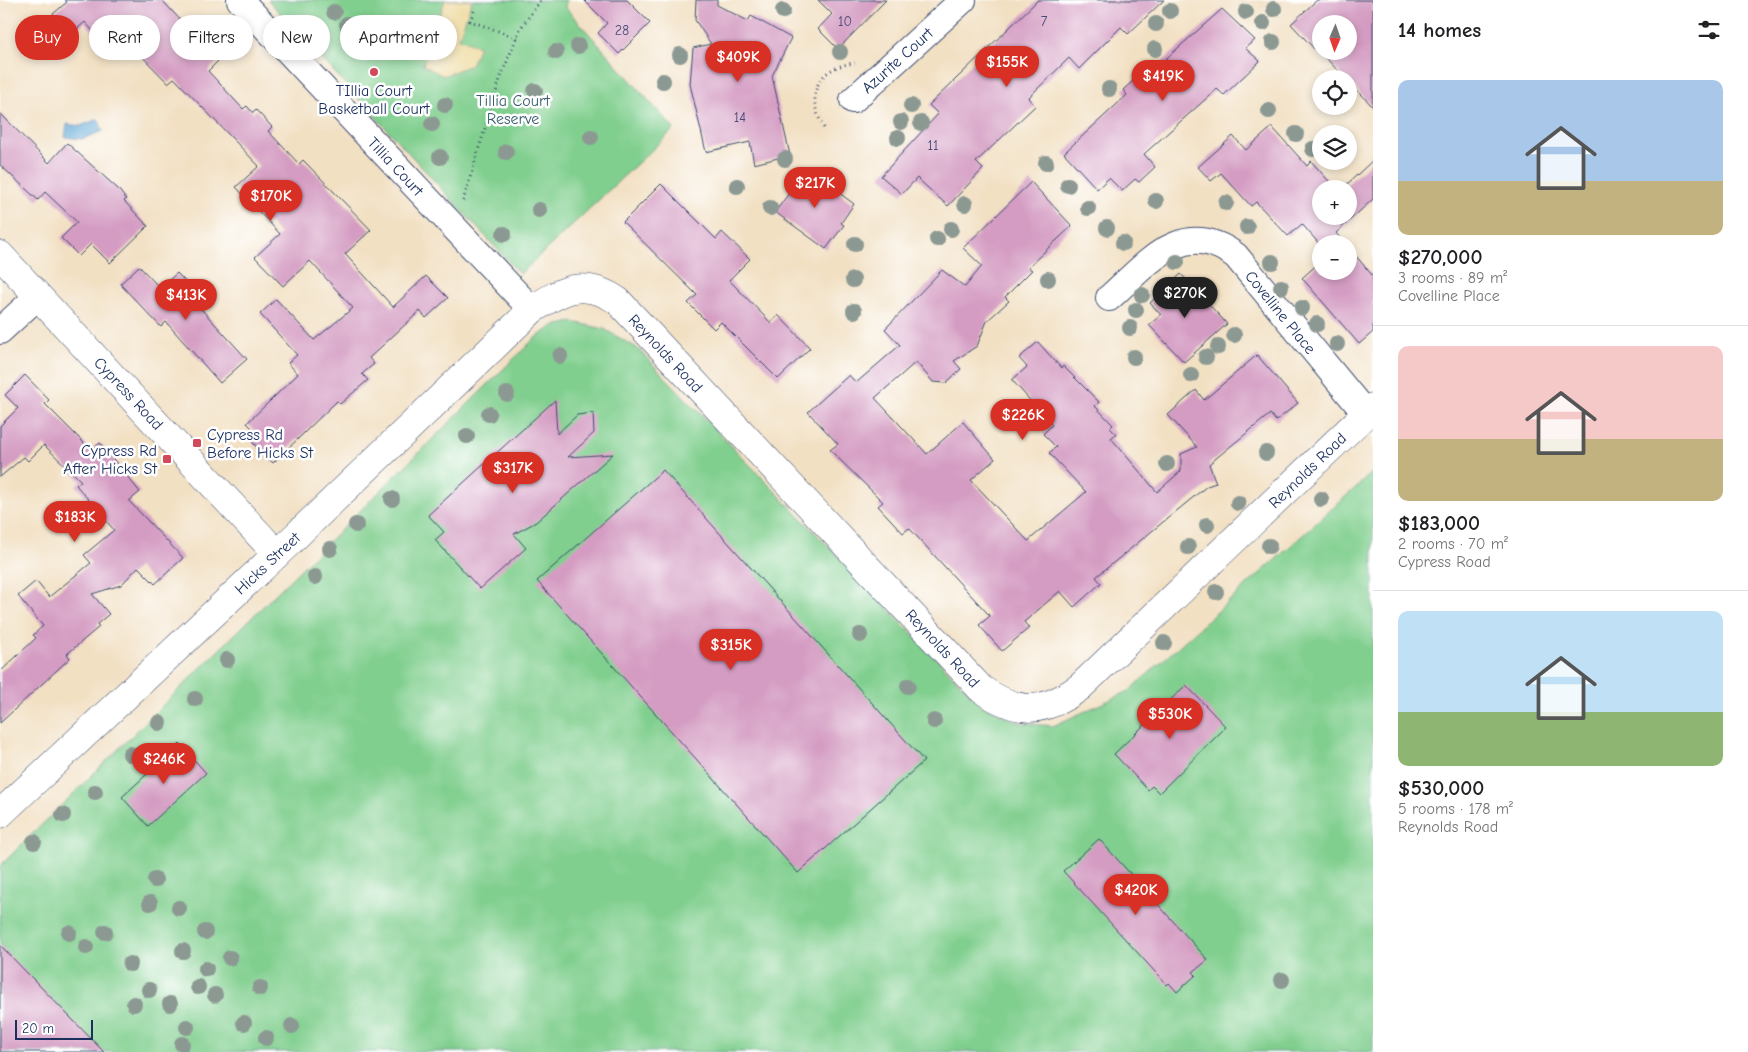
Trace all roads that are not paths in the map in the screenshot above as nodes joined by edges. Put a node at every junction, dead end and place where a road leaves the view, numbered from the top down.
1 (240, 0) edge
2 (963, 0) edge
3 (853, 100) dead end
4 (0, 255) edge
5 (38, 296) junction
6 (1110, 298) dead end
7 (532, 310) junction
8 (0, 331) edge
9 (1369, 411) edge
10 (277, 554) junction
11 (0, 814) edge

1 - 7 street, Tillia Court
2 - 3 street, Azurite Court
4 - 5 street, Cypress Road
5 - 8 street
5 - 10 street, Cypress Road
6 - 9 street, Covelline Place
7 - 9 street, Reynolds Road
7 - 10 street, Hicks Street
10 - 11 street, Hicks Street

